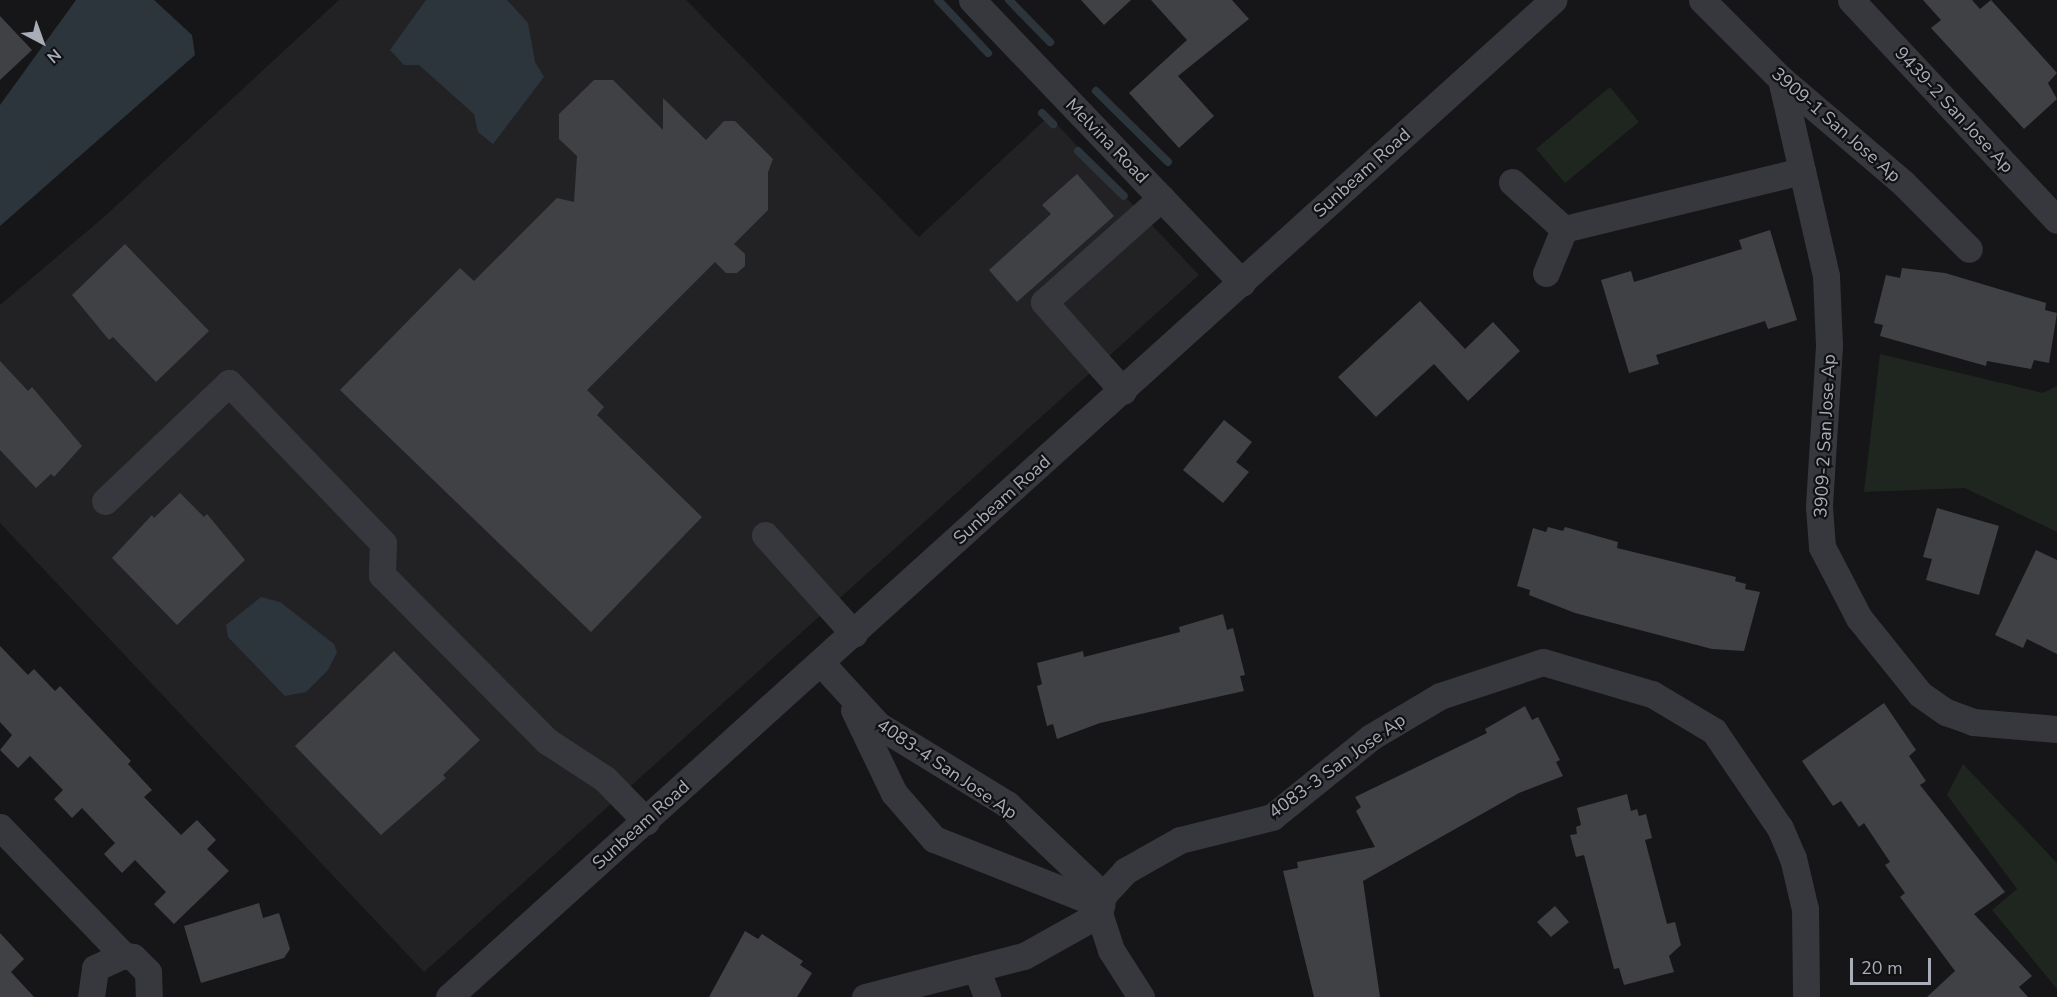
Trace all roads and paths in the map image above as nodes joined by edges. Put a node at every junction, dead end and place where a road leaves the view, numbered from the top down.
1 (972, 0) edge
2 (1554, 0) edge
3 (1702, 0) edge
4 (1851, 0) edge
5 (1781, 79) junction
6 (1802, 171) junction
7 (1512, 182) dead end
8 (1161, 198) junction
9 (2056, 213) edge
10 (1564, 230) junction
11 (1970, 249) dead end
12 (1546, 273) dead end
13 (1242, 283) junction
14 (1123, 391) junction
15 (105, 501) dead end
16 (765, 535) dead end
17 (854, 634) junction
18 (822, 664) junction
19 (843, 688) junction
20 (2057, 729) edge
21 (646, 821) junction
22 (0, 827) edge
23 (1101, 905) junction
24 (123, 955) junction
25 (976, 968) junction
26 (924, 989) edge
27 (91, 997) edge
28 (149, 997) edge
29 (449, 997) edge
30 (865, 997) edge
31 (987, 997) edge
32 (1141, 997) edge
33 (1806, 997) edge

1 - 8 street, Melvina Road
2 - 13 street, Sunbeam Road
3 - 5 street, 3909-1 San Jose Ap
4 - 9 street, 9439-2 San Jose Ap
5 - 6 street, 3909-2 San Jose Ap
5 - 11 street, 3909-1 San Jose Ap
6 - 10 street
6 - 20 street, 3909-2 San Jose Ap
7 - 10 street
8 - 13 street, Melvina Road
8 - 14 street
10 - 12 street
13 - 14 street, Sunbeam Road
14 - 17 street, Sunbeam Road
15 - 21 street
16 - 17 street
17 - 18 street, Sunbeam Road
18 - 19 street, 4083-4 San Jose Ap
18 - 21 street, Sunbeam Road
19 - 23 street, 4083-4 San Jose Ap
19 - 23 street
21 - 29 street, Sunbeam Road
22 - 24 street
23 - 25 street, 4083-3 San Jose Ap
23 - 32 street
23 - 33 street, 4083-3 San Jose Ap
24 - 27 street
24 - 28 street
25 - 26 street, 4083-3 San Jose Ap
25 - 31 street
26 - 30 street, 4083-3 San Jose Ap

